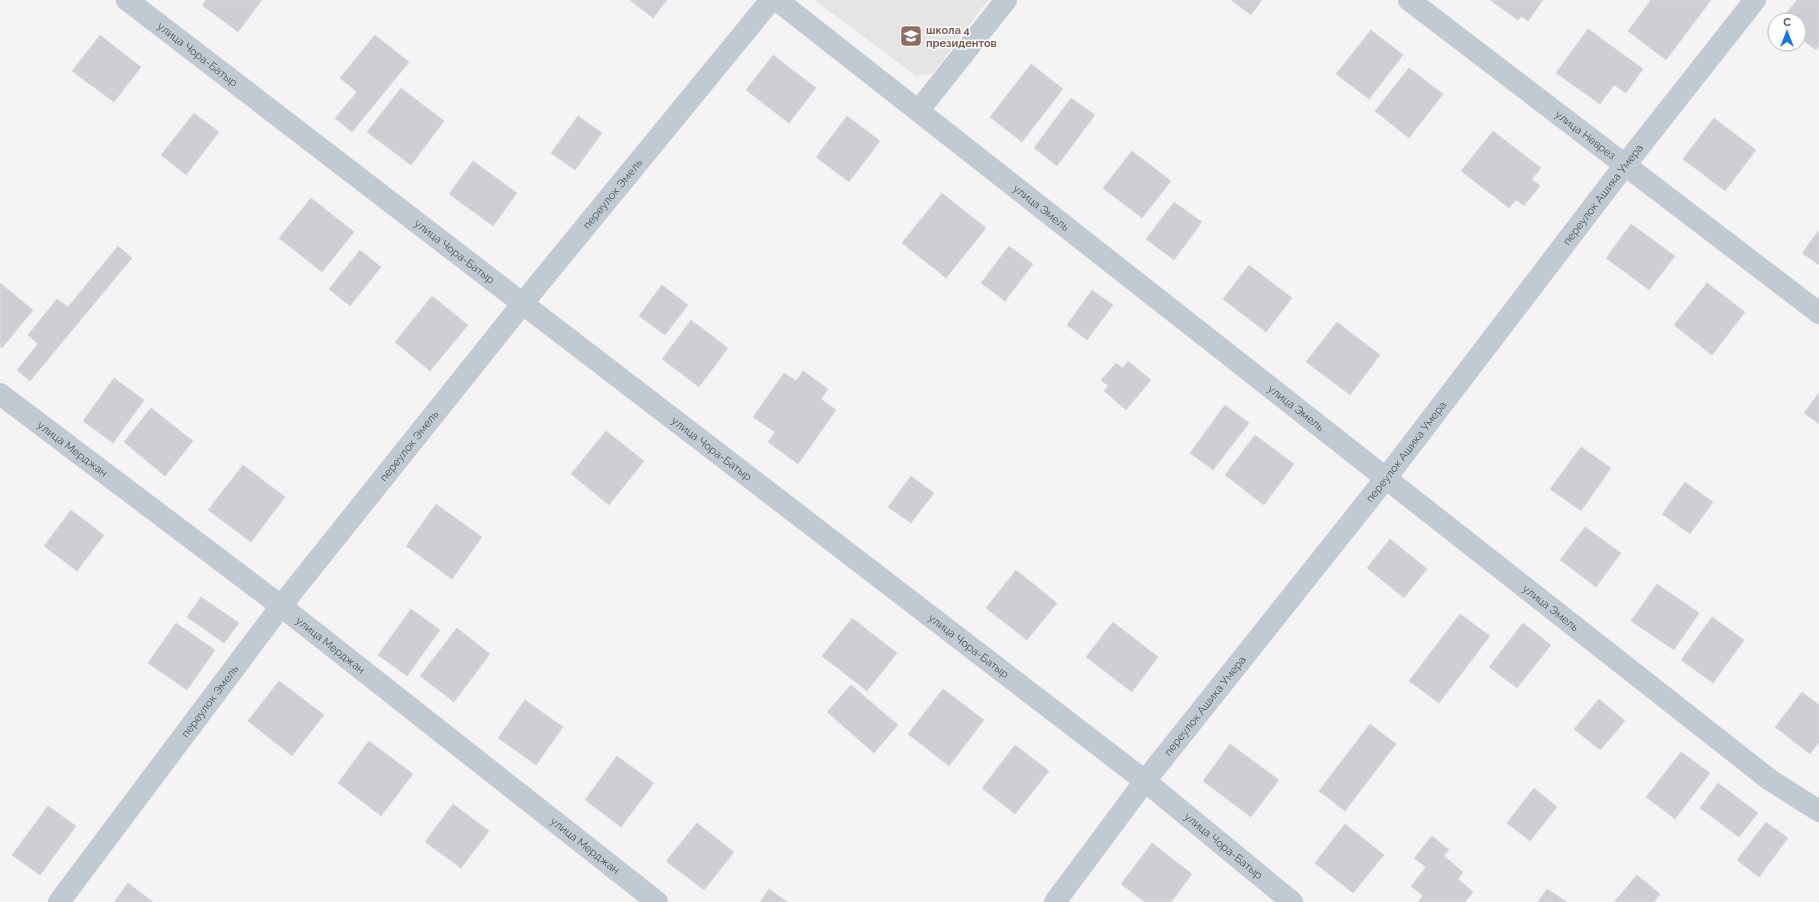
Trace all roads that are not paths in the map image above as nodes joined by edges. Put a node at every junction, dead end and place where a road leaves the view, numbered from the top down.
1 (127, 0) edge
2 (770, 0) edge
3 (777, 0) edge
4 (1006, 0) edge
5 (1409, 0) edge
6 (1755, 0) edge
7 (918, 110) junction
8 (1625, 165) junction
9 (524, 303) junction
10 (1819, 313) edge
11 (0, 394) edge
12 (1386, 478) junction
13 (281, 606) junction
14 (1145, 781) junction
15 (1819, 811) edge
16 (59, 902) edge
17 (657, 902) edge
18 (1055, 902) edge
19 (1292, 902) edge

1 - 9 street, улица Чора-Батыр
2 - 9 street, переулок Эмель
3 - 7 street, улица Эмель
4 - 7 street
5 - 8 street, улица Неврез
6 - 8 street, переулок Ашика Умера
7 - 12 street, улица Эмель
8 - 10 street, улица Неврез
8 - 12 street, переулок Ашика Умера
9 - 13 street, переулок Эмель
9 - 14 street, улица Чора-Батыр
11 - 13 street, улица Мерджан
12 - 14 street, переулок Ашика Умера
12 - 15 street, улица Эмель
13 - 16 street, переулок Эмель
13 - 17 street, улица Мерджан
14 - 18 street, переулок Ашика Умера
14 - 19 street, улица Чора-Батыр

